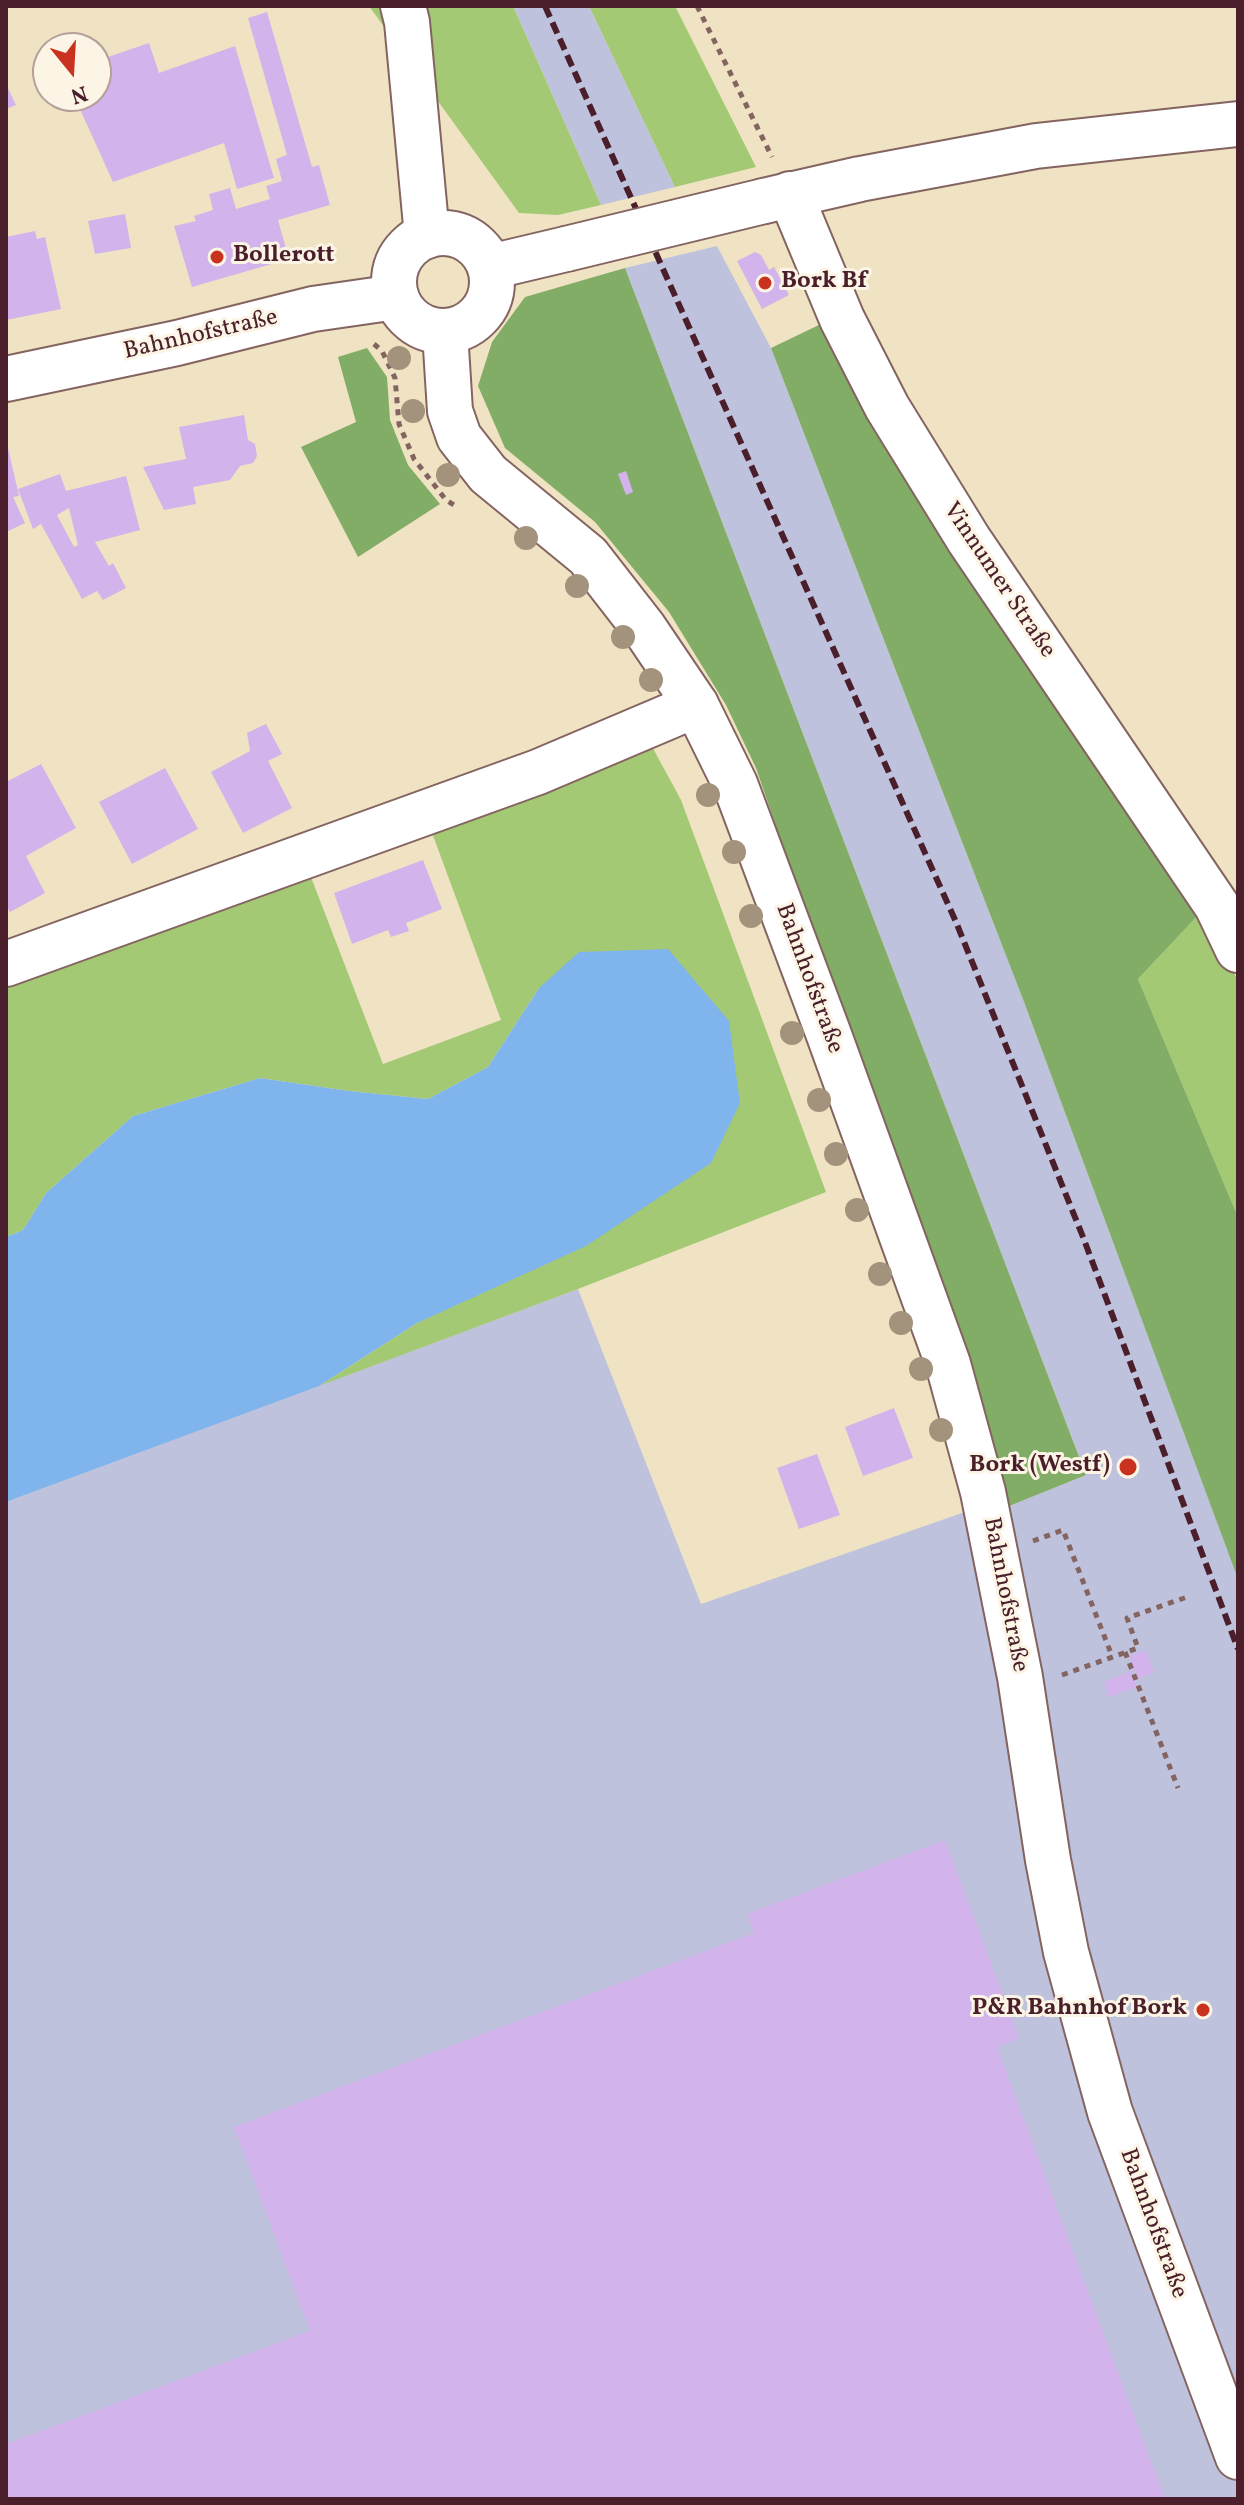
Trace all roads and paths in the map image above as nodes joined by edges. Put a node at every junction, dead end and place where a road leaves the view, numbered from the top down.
1 (403, 6) edge
2 (697, 6) edge
3 (1238, 124) edge
4 (777, 197) junction
5 (427, 236) junction
6 (490, 267) junction
7 (375, 300) junction
8 (445, 332) junction
9 (6, 379) edge
10 (458, 508) dead end
11 (696, 705) junction
12 (1238, 950) edge
13 (6, 964) edge
14 (997, 1554) junction
15 (1190, 1596) dead end
16 (1125, 1652) junction
17 (1112, 1656) junction
18 (1022, 1691) junction
19 (1178, 1788) dead end
20 (1238, 2457) edge

1 - 5 street
2 - 4 path
3 - 4 street
4 - 6 street, bridge
4 - 12 street, Vinnumer Straße
5 - 6 street
5 - 7 street
6 - 8 street
7 - 8 street
7 - 9 street, Bahnhofstraße
7 - 10 path
8 - 11 street, Bahnhofstraße
11 - 13 street
11 - 14 street, Bahnhofstraße
14 - 17 path
14 - 18 street, Bahnhofstraße
15 - 16 path
16 - 17 path
16 - 19 path
17 - 18 path
18 - 20 street, Bahnhofstraße

